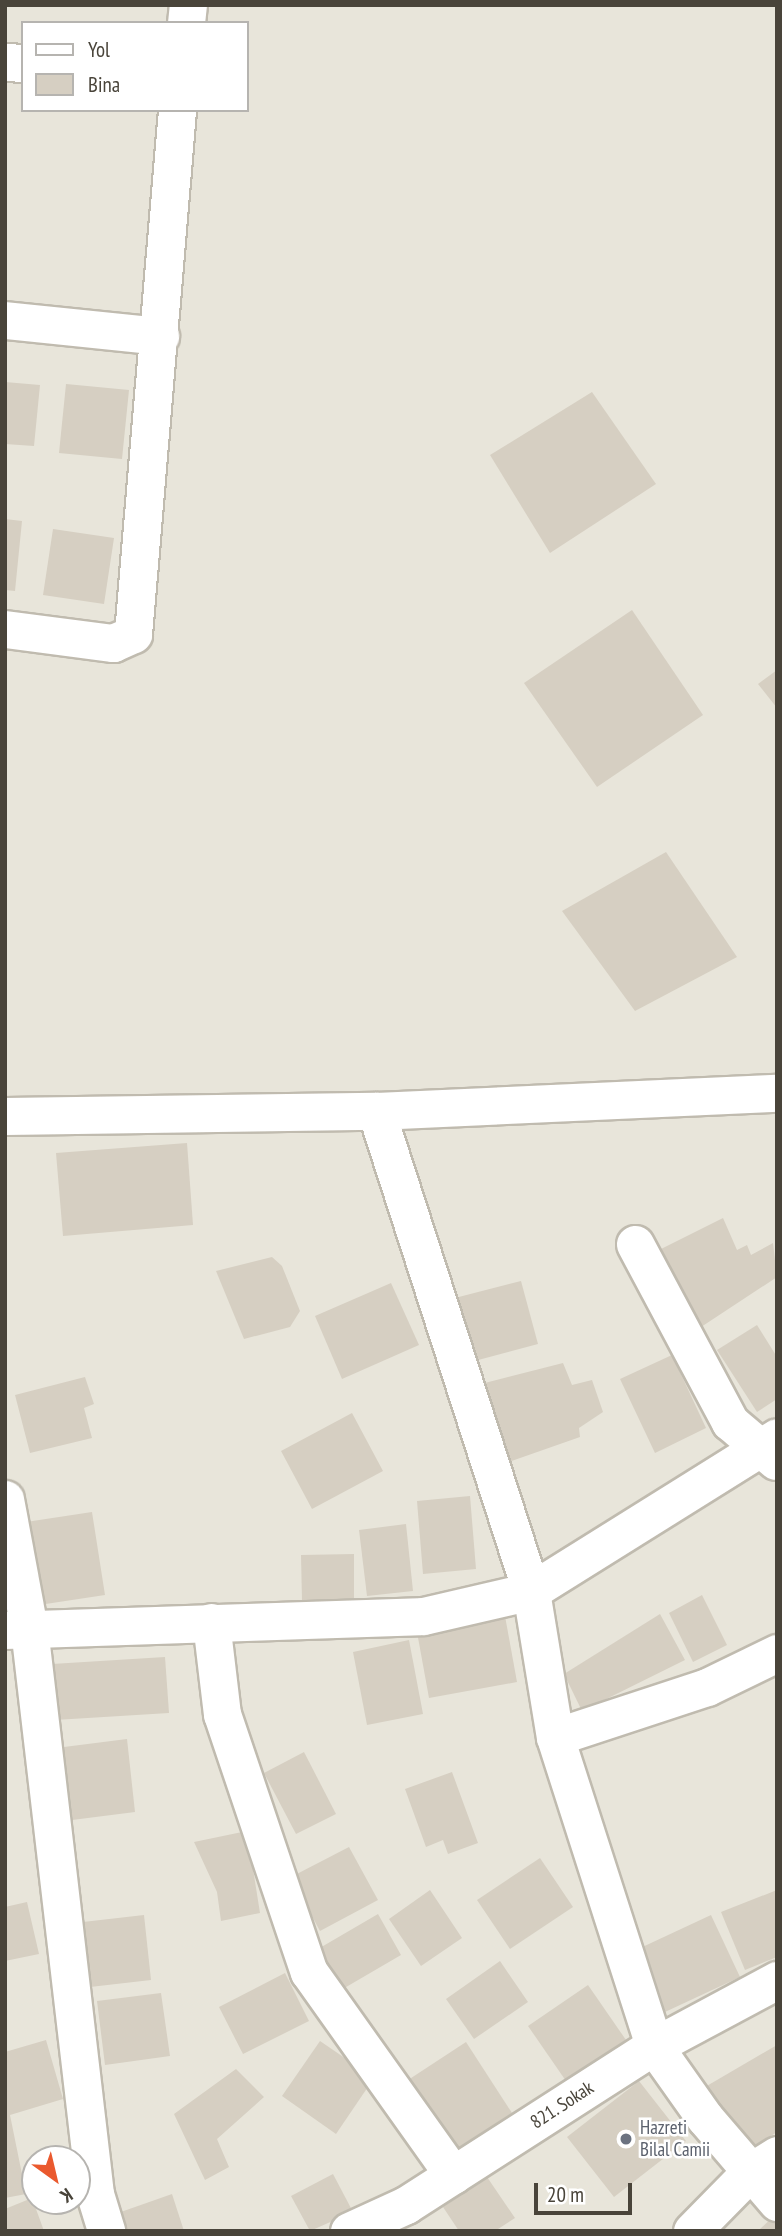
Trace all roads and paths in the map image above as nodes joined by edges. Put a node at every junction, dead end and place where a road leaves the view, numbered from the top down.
1 (177, 112) edge
2 (5, 320) edge
3 (160, 336) junction
4 (5, 629) edge
5 (777, 1093) edge
6 (376, 1111) junction
7 (5, 1116) edge
8 (635, 1244) dead end
9 (771, 1448) edge
10 (5, 1499) edge
11 (531, 1591) junction
12 (211, 1622) junction
13 (17, 1629) edge
14 (777, 1653) edge
15 (555, 1737) junction
16 (777, 1980) edge
17 (653, 2046) junction
18 (764, 2163) edge
19 (453, 2175) junction
20 (777, 2202) edge
21 (106, 2231) edge
22 (349, 2231) edge
23 (692, 2231) edge

1 - 3 street
2 - 3 street
3 - 4 street
5 - 6 street
6 - 7 street
6 - 11 street
8 - 9 street
9 - 11 street
10 - 13 street
11 - 12 street
11 - 15 street
12 - 13 street
12 - 19 street
13 - 21 street
14 - 15 street
15 - 17 street
16 - 17 street, 821. Sokak
17 - 18 street
17 - 19 street, 821. Sokak
18 - 20 street
18 - 23 street
19 - 22 street, 821. Sokak

